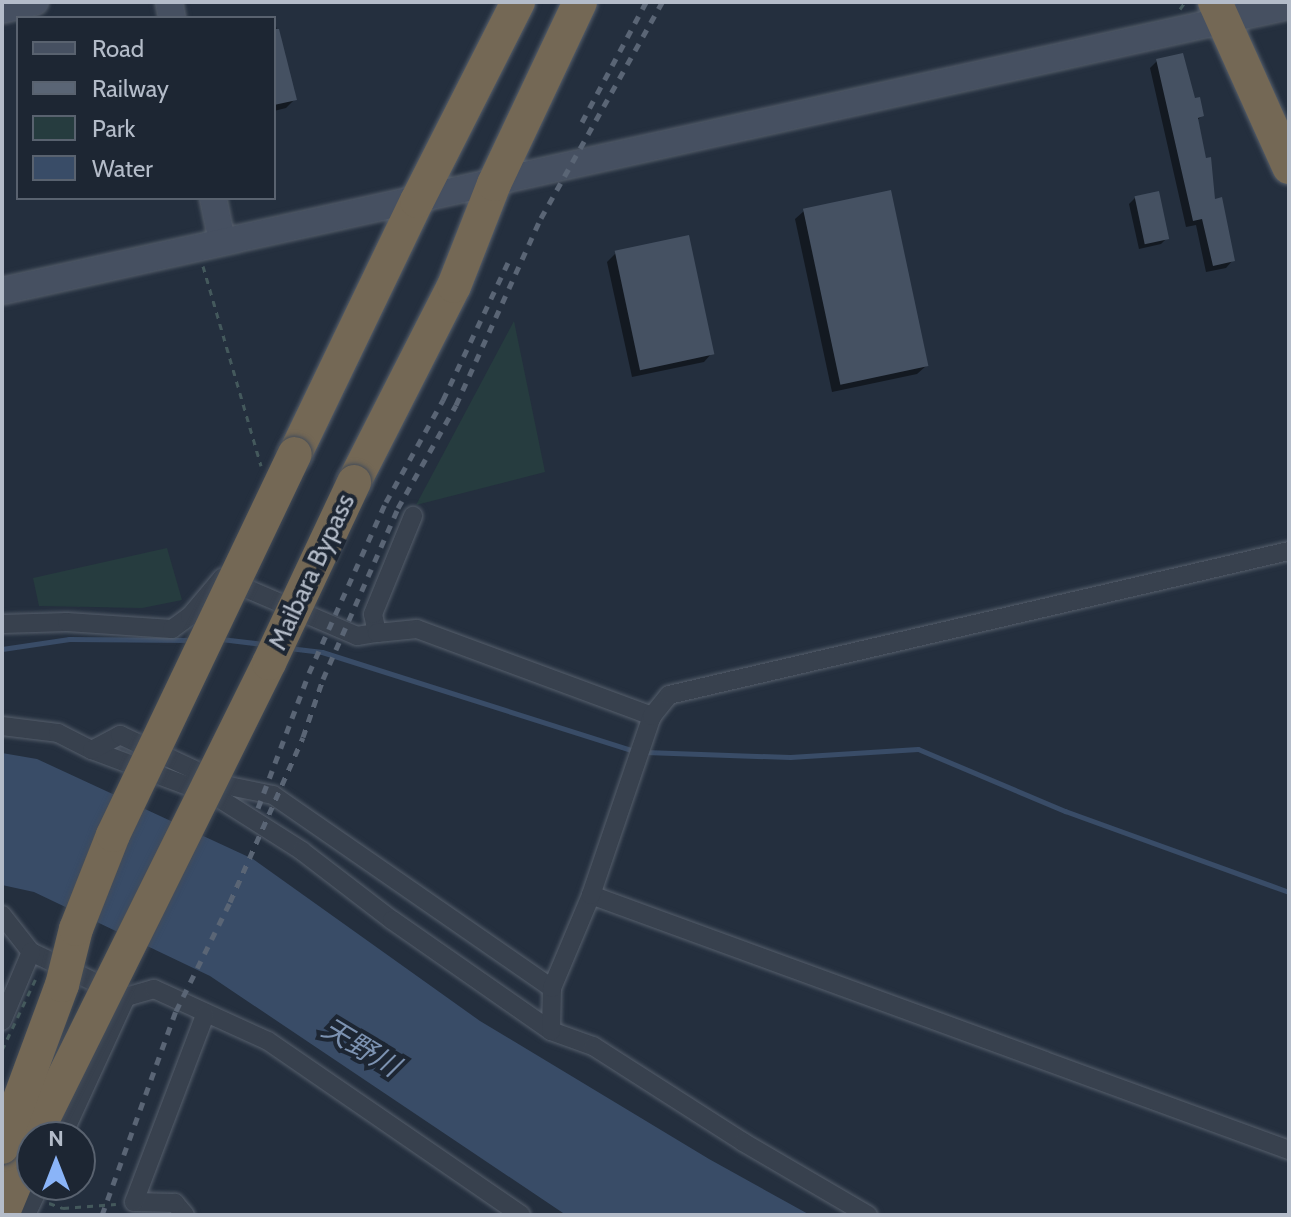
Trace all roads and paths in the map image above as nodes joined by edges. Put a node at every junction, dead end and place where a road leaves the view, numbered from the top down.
1 (35, 2) edge
2 (518, 2) edge
3 (580, 2) edge
4 (1185, 2) edge
5 (1289, 6) edge
6 (2, 10) edge
7 (1220, 11) edge
8 (1173, 19) dead end
9 (1289, 167) edge
10 (494, 184) junction
11 (213, 200) edge
12 (417, 201) junction
13 (210, 244) junction
14 (381, 278) junction
15 (454, 286) junction
16 (2, 291) edge
17 (266, 482) junction
18 (413, 516) dead end
19 (1289, 551) edge
20 (222, 578) junction
21 (308, 615) junction
22 (2, 624) edge
23 (377, 633) junction
24 (652, 716) junction
25 (2, 726) edge
26 (92, 750) junction
27 (591, 895) junction
28 (2, 915) edge
29 (76, 929) junction
30 (31, 952) junction
31 (552, 988) junction
32 (126, 997) junction
33 (205, 1015) junction
34 (2, 1021) edge
35 (551, 1031) junction
36 (2, 1083) edge
37 (42, 1121) edge
38 (69, 1121) edge
39 (2, 1147) edge
40 (1289, 1150) edge
41 (16, 1181) edge
42 (34, 1201) edge
43 (134, 1202) junction
44 (63, 1208) junction
45 (2, 1215) edge
46 (61, 1215) edge
47 (185, 1215) edge
48 (521, 1215) edge
49 (868, 1215) edge

1 - 6 street
2 - 12 highway
3 - 10 highway, Maibara Bypass
4 - 8 path
5 - 7 street
7 - 9 highway
7 - 10 street
10 - 12 street
10 - 15 highway, Maibara Bypass
11 - 13 street
12 - 13 street
12 - 14 highway
13 - 16 street
13 - 17 path
14 - 17 street
14 - 29 highway, bridge
15 - 21 street
15 - 37 highway, Maibara Bypass, bridge
17 - 20 street
18 - 23 street
19 - 24 street
20 - 21 street
20 - 22 street
21 - 23 street
23 - 24 street
24 - 27 street
25 - 26 street
26 - 31 street
26 - 35 street
27 - 31 street
27 - 40 street
28 - 30 street
29 - 36 highway, bridge
29 - 39 highway, bridge
30 - 32 street
30 - 34 street
31 - 35 street
32 - 33 street
32 - 38 street
33 - 43 street
33 - 48 street
35 - 49 street
41 - 45 highway
42 - 44 path
43 - 44 path
43 - 47 street
44 - 46 path

